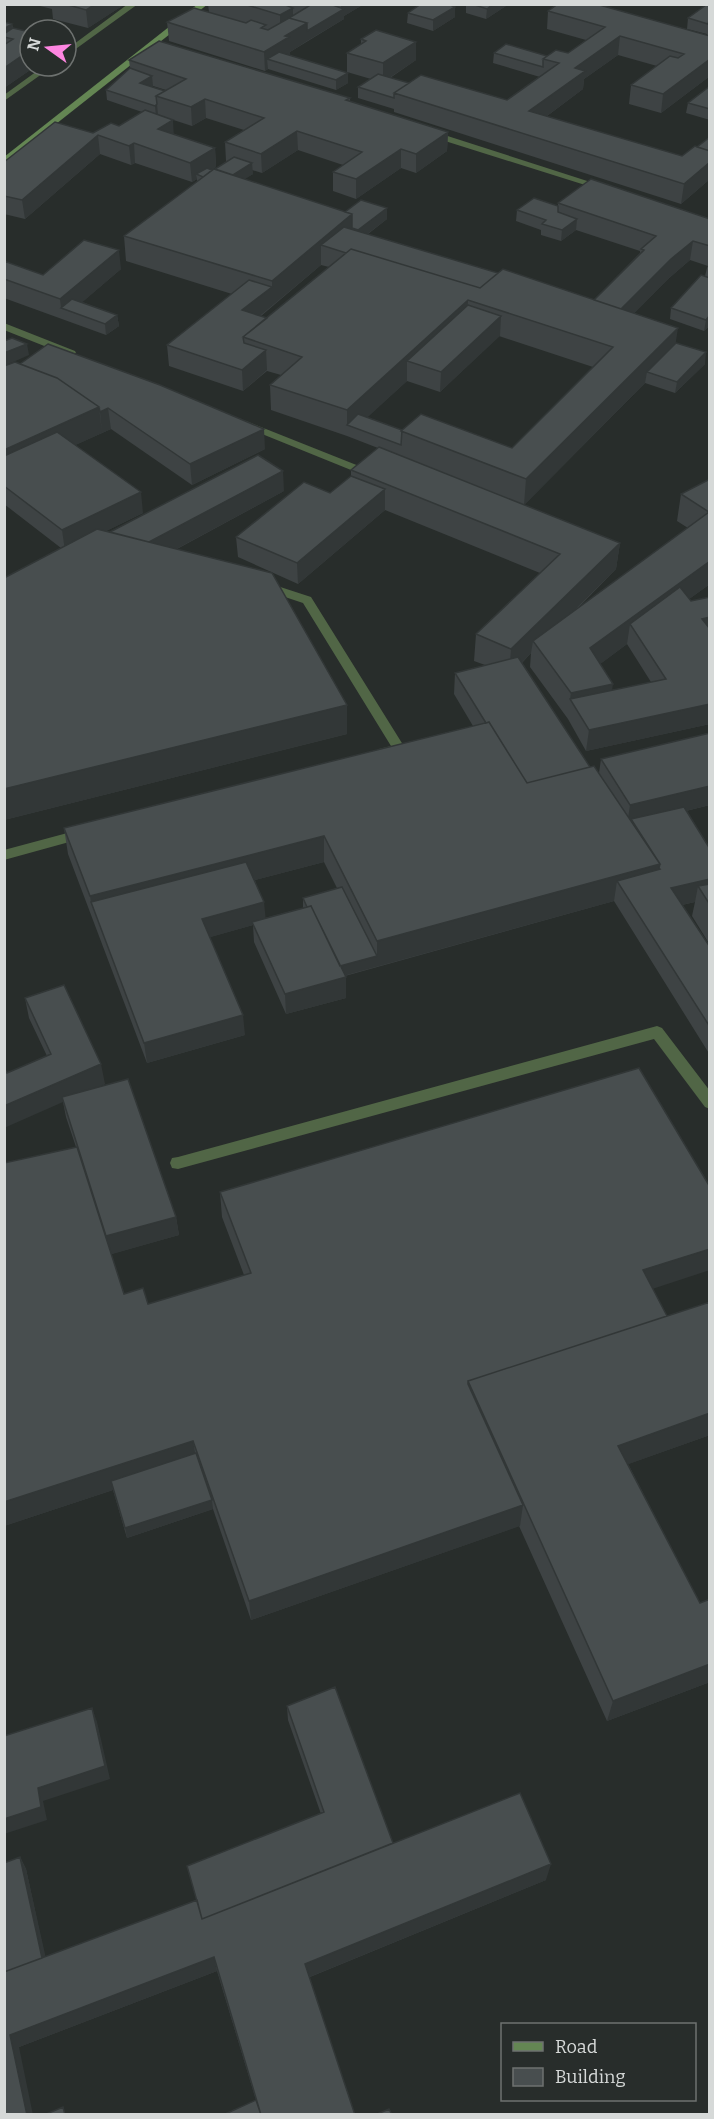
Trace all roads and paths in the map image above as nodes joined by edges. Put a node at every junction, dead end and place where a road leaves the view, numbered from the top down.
1 (134, 4) edge
2 (204, 4) edge
3 (151, 44) junction
4 (78, 45) edge
5 (163, 48) edge
6 (33, 78) edge
7 (4, 99) edge
8 (425, 131) edge
9 (4, 162) edge
10 (618, 193) edge
11 (4, 326) edge
12 (81, 357) edge
13 (235, 419) edge
14 (355, 468) edge
15 (254, 583) edge
16 (365, 757) edge
17 (95, 830) edge
18 (4, 855) edge
19 (710, 1103) edge
20 (178, 1163) dead end

1 - 4 street
2 - 3 street
3 - 5 street
3 - 9 street
6 - 7 street
8 - 10 street
11 - 12 street
13 - 14 street
15 - 16 street
17 - 18 street
19 - 20 street

